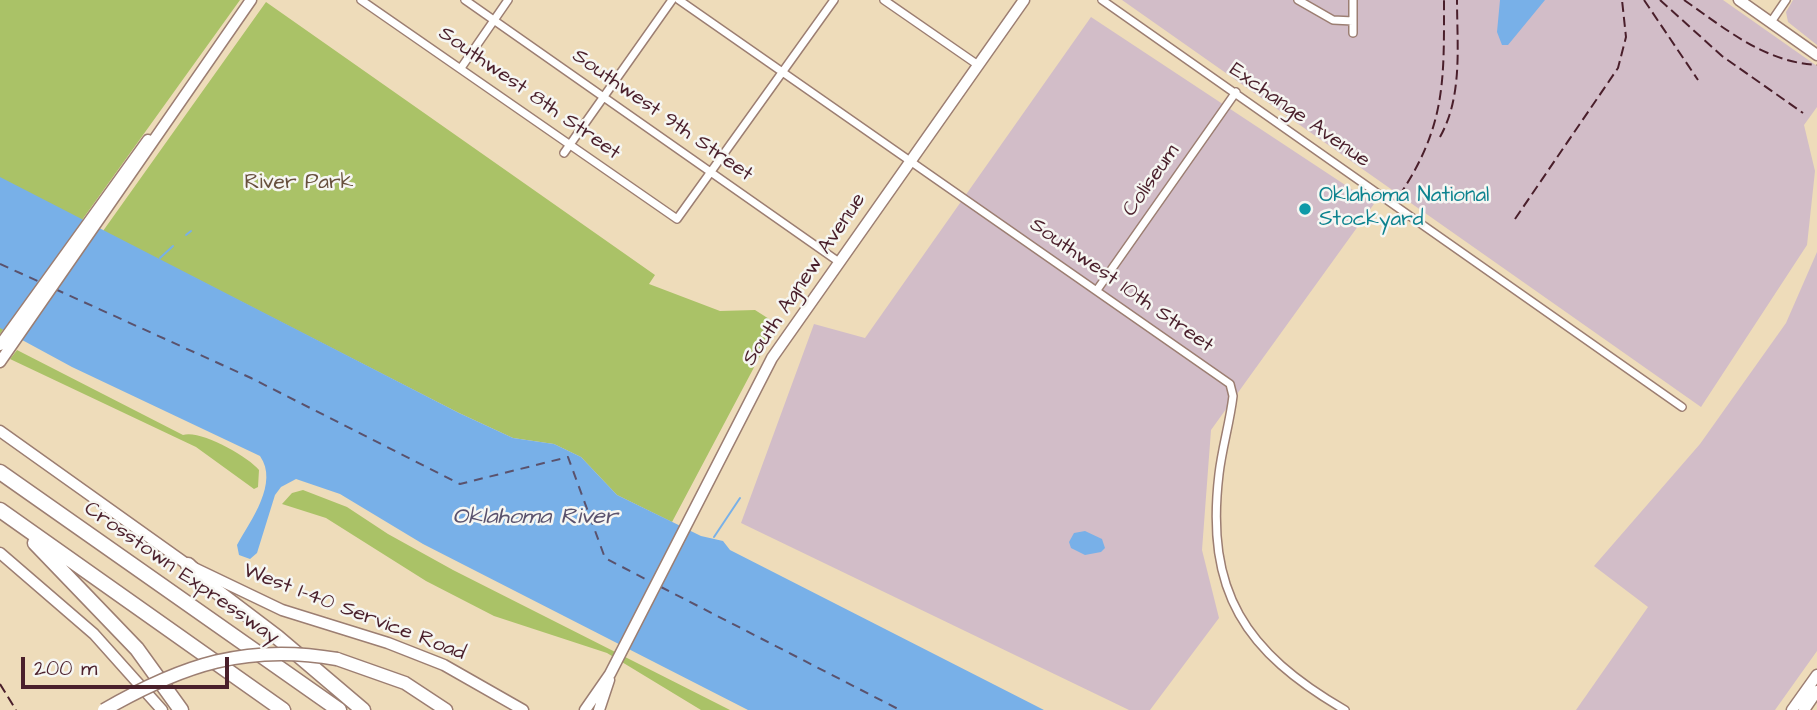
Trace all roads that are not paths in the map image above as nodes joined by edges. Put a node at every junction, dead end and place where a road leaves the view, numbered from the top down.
1 (251, 0) edge
2 (361, 0) edge
3 (465, 0) edge
4 (508, 0) edge
5 (673, 0) edge
6 (679, 0) edge
7 (834, 0) edge
8 (884, 0) edge
9 (1024, 0) edge
10 (1101, 0) edge
11 (1298, 0) edge
12 (1353, 0) edge
13 (1739, 0) edge
14 (1786, 0) edge
15 (494, 20) junction
16 (1353, 21) junction
17 (1771, 22) junction
18 (1353, 33) dead end
19 (1817, 55) edge
20 (978, 65) junction
21 (461, 68) junction
22 (782, 72) junction
23 (1236, 92) junction
24 (603, 97) junction
25 (572, 143) junction
26 (564, 153) dead end
27 (910, 161) junction
28 (712, 172) junction
29 (125, 177) junction
30 (839, 262) junction
31 (1097, 290) junction
32 (0, 345) edge
33 (0, 362) edge
34 (1682, 407) dead end
35 (0, 431) edge
36 (0, 472) edge
37 (0, 510) edge
38 (15, 521) junction
39 (0, 553) edge
40 (188, 565) junction
41 (1817, 675) edge
42 (1817, 691) edge
43 (597, 704) edge
44 (104, 710) edge
45 (162, 710) edge
46 (181, 710) edge
47 (283, 710) edge
48 (338, 710) edge
49 (363, 710) edge
50 (446, 710) edge
51 (523, 710) edge
52 (585, 710) edge
53 (1345, 710) edge
54 (1792, 710) edge
55 (1804, 710) edge

1 - 29 main road
2 - 21 street, Southwest 8th Street
3 - 15 street, Southwest 9th Street
4 - 15 street
5 - 24 street
6 - 22 street, Southwest 10th Street
7 - 22 street
8 - 20 street
9 - 20 main road, South Agnew Avenue
10 - 23 street, Exchange Avenue
11 - 16 street
12 - 16 street
13 - 17 main road
14 - 17 street
15 - 21 street
15 - 24 street, Southwest 9th Street
16 - 18 street
17 - 19 main road
20 - 27 main road, South Agnew Avenue
21 - 25 street, Southwest 8th Street
22 - 27 street, Southwest 10th Street
22 - 28 street
23 - 31 street, Coliseum
23 - 34 street, Exchange Avenue
24 - 25 street
24 - 28 street, Southwest 9th Street
25 - 26 street
25 - 28 street, Southwest 8th Street
27 - 30 main road, South Agnew Avenue
27 - 31 street, Southwest 10th Street
28 - 30 street, Southwest 9th Street
29 - 32 main road
29 - 33 main road
30 - 43 main road, South Agnew Avenue
31 - 53 street, Southwest 10th Street
35 - 40 main road, West I-40 Service Road
36 - 48 highway, Crosstown Expressway
37 - 38 highway
38 - 46 highway
38 - 47 highway
39 - 45 main road
40 - 49 highway
40 - 51 main road, West I-40 Service Road
41 - 54 main road
42 - 55 main road
43 - 52 main road, South Agnew Avenue
44 - 50 main road, bridge

